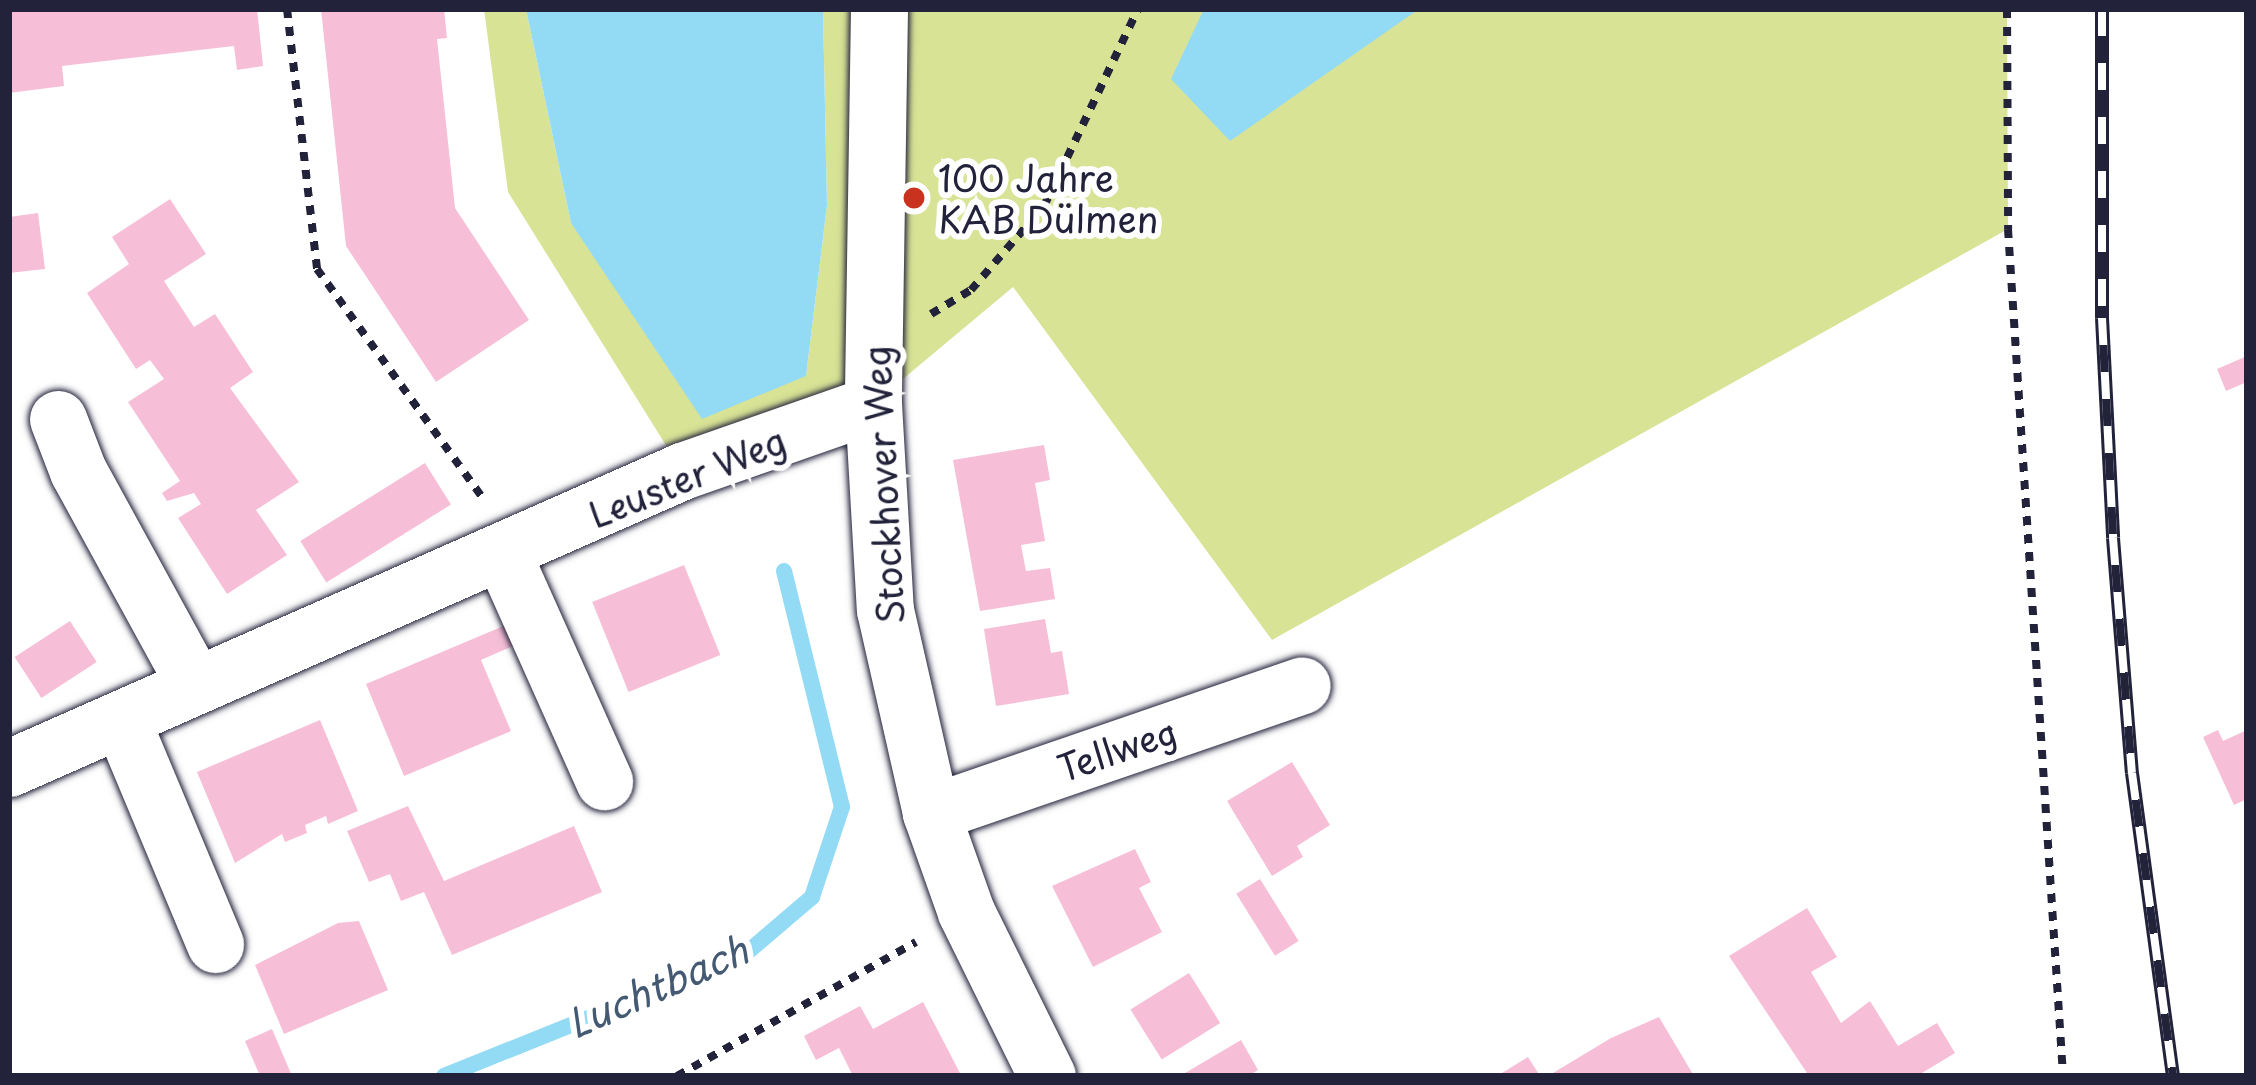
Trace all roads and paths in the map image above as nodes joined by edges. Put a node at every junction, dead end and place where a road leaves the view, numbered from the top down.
1 (287, 9) edge
2 (879, 9) edge
3 (1138, 9) edge
4 (2007, 9) edge
5 (874, 376) junction
6 (58, 419) dead end
7 (511, 552) junction
8 (195, 685) junction
9 (1302, 685) dead end
10 (121, 719) junction
11 (9, 768) edge
12 (604, 781) dead end
13 (932, 813) junction
14 (966, 912) junction
15 (215, 944) dead end
16 (677, 1076) edge
17 (1047, 1076) edge
18 (2063, 1076) edge

1 - 7 path
2 - 5 street, Stockhover Weg
3 - 5 path
4 - 18 path
5 - 7 street, Leuster Weg
5 - 13 street, Stockhover Weg
6 - 8 street
7 - 8 street, Leuster Weg
7 - 12 street
8 - 10 street, Leuster Weg
9 - 13 street, Tellweg
10 - 11 street, Leuster Weg
10 - 15 street
13 - 14 street, Stockhover Weg
14 - 16 path
14 - 17 street, Stockhover Weg

